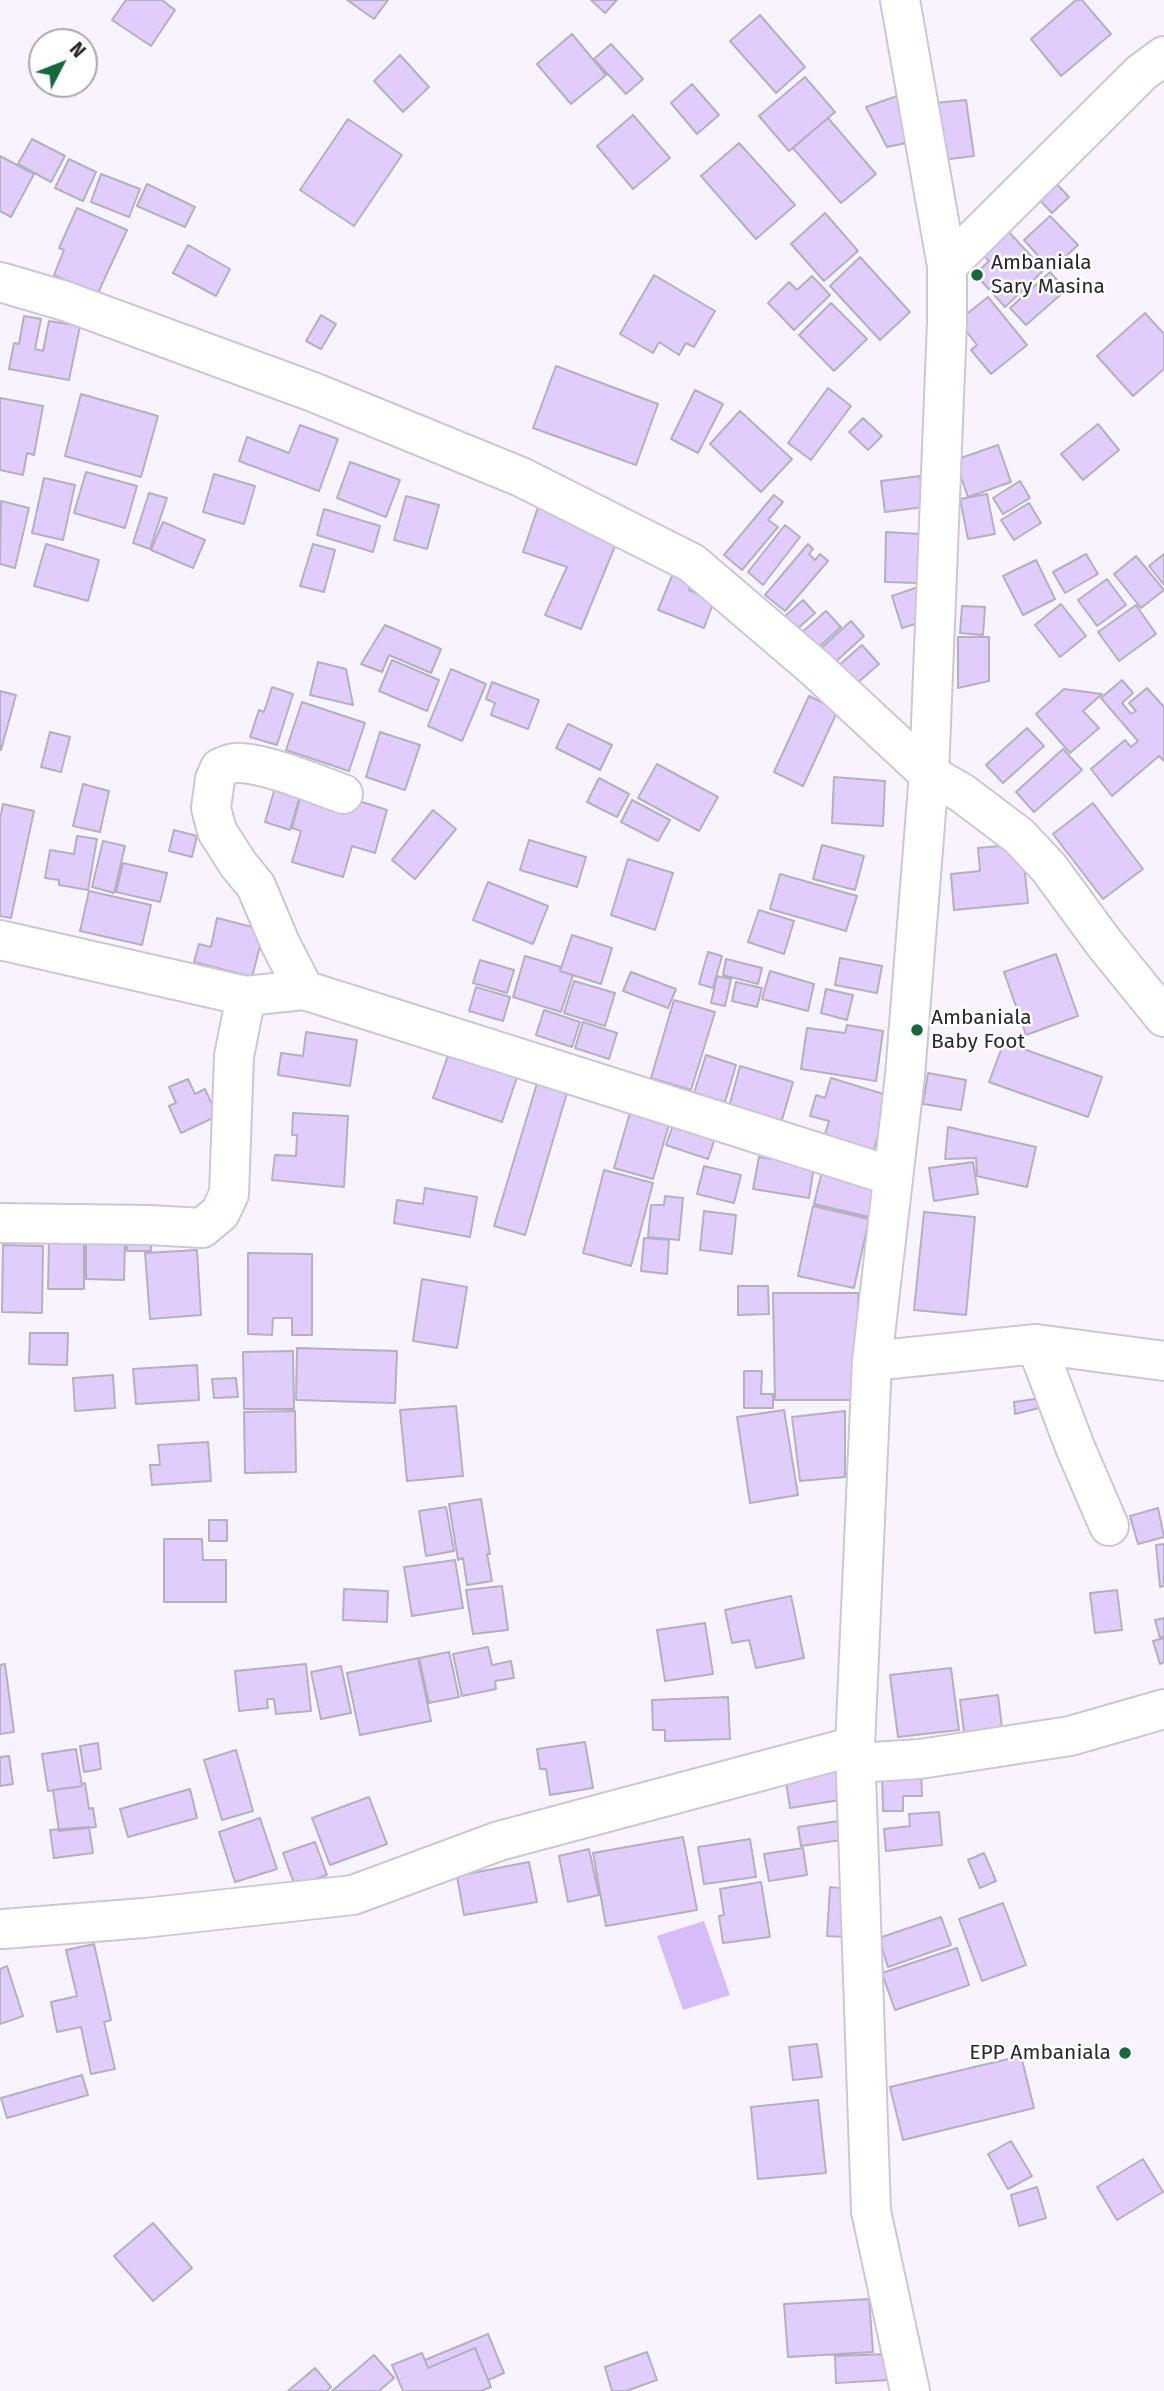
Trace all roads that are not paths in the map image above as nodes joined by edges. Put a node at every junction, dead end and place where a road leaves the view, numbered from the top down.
1 (900, 0) edge
2 (1164, 56) edge
3 (947, 266) junction
4 (0, 282) edge
5 (929, 774) junction
6 (343, 794) dead end
7 (0, 940) edge
8 (304, 990) junction
9 (246, 996) junction
10 (1164, 1017) edge
11 (892, 1176) junction
12 (0, 1223) edge
13 (1036, 1344) junction
14 (872, 1361) junction
15 (1164, 1361) edge
16 (1109, 1526) dead end
17 (1164, 1709) edge
18 (856, 1754) junction
19 (3, 1929) dead end
20 (910, 2391) edge

1 - 3 street
2 - 3 street
3 - 5 street
4 - 5 street
5 - 10 street
5 - 11 street
6 - 8 street
7 - 9 street
8 - 9 street
8 - 11 street
9 - 12 street
11 - 14 street
13 - 14 street
13 - 15 street
13 - 16 street
14 - 18 street
17 - 18 street
18 - 19 street
18 - 20 street

